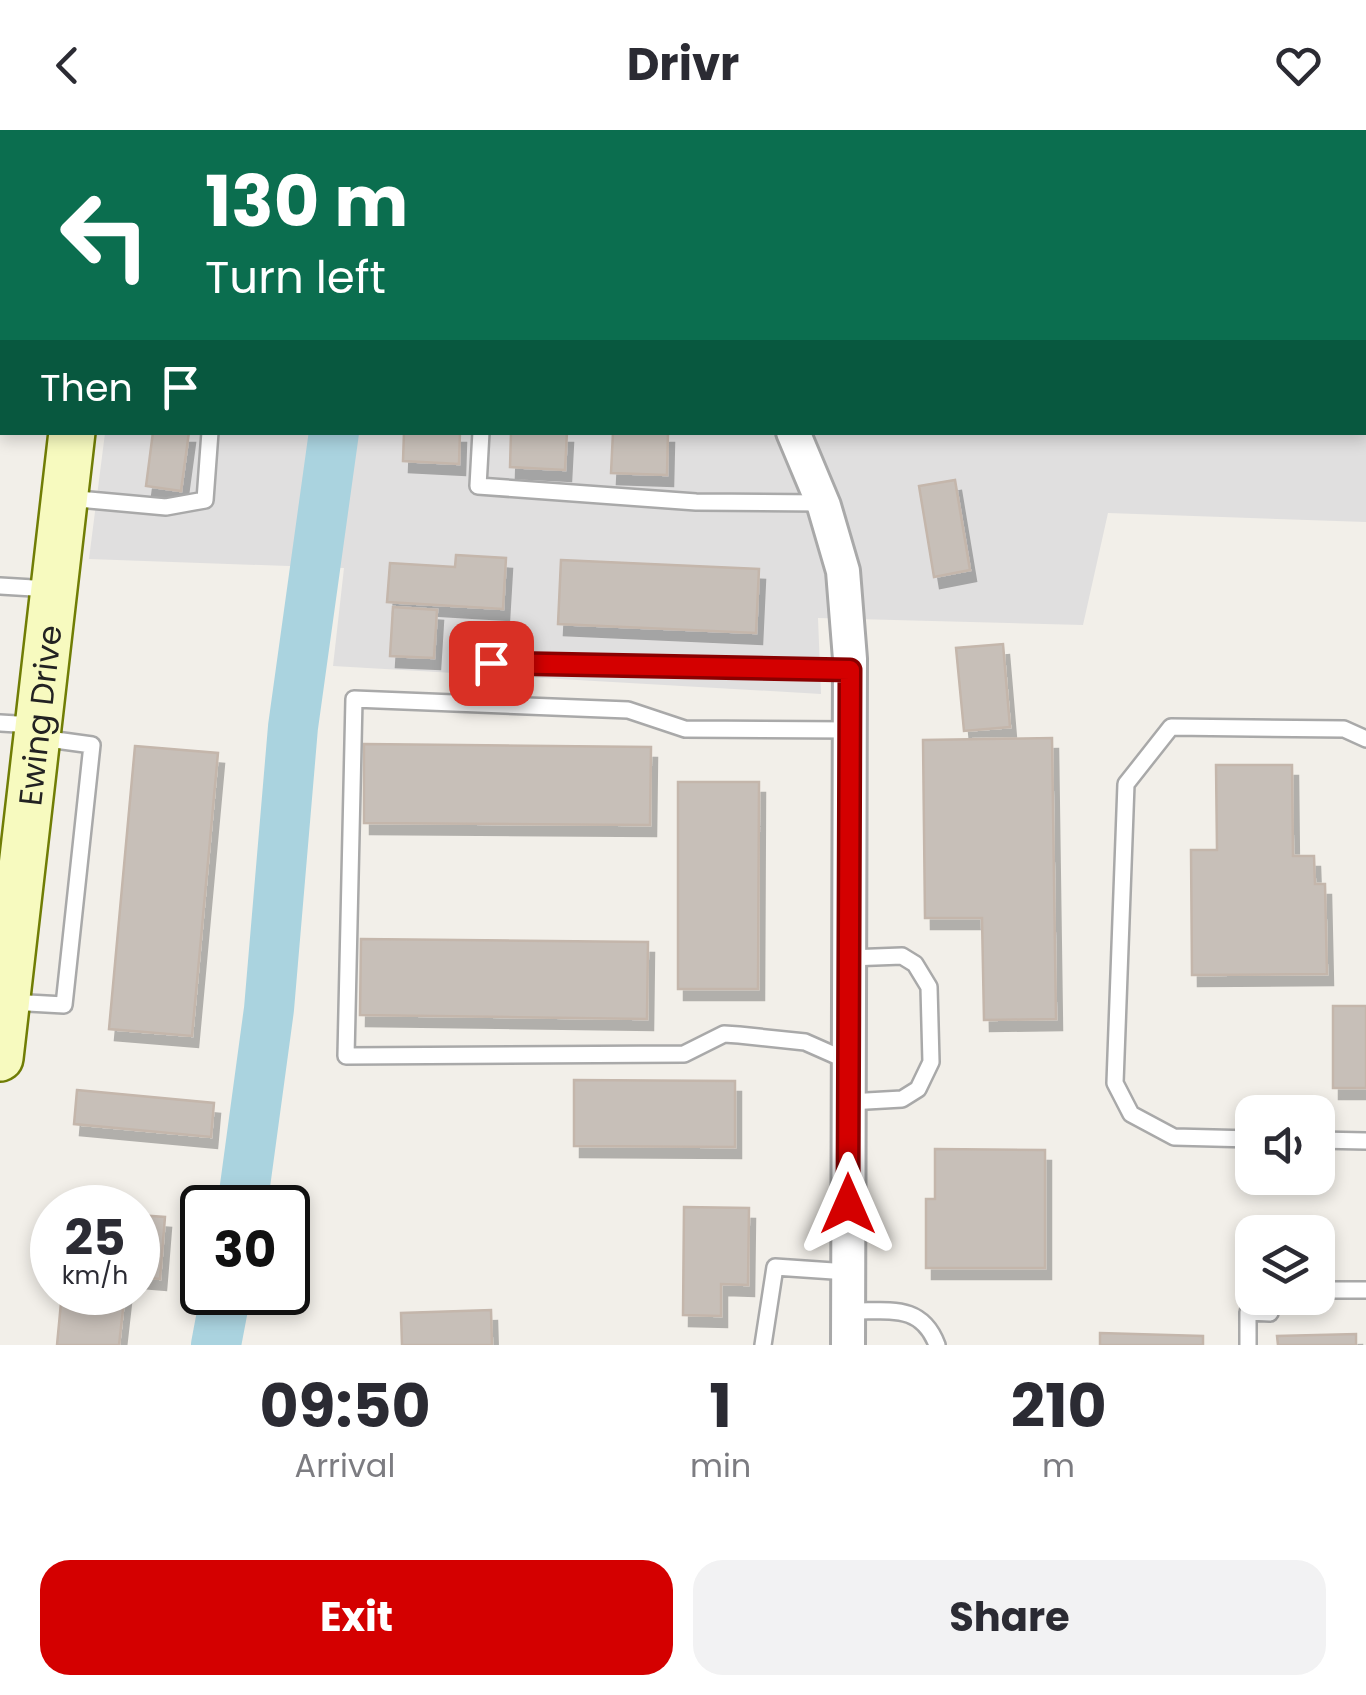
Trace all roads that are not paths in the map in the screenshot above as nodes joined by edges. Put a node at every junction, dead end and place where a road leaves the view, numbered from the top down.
1 (72, 435) edge
2 (210, 435) edge
3 (481, 435) edge
4 (794, 435) edge
5 (64, 498) junction
6 (823, 503) junction
7 (0, 586) edge
8 (54, 590) junction
9 (491, 663) dead end
10 (850, 670) junction
11 (25, 728) edge
12 (850, 730) junction
13 (1366, 739) edge
14 (850, 958) junction
15 (0, 1058) edge
16 (849, 1062) junction
17 (849, 1102) junction
18 (1235, 1139) edge
19 (1335, 1140) edge
20 (1366, 1141) edge
21 (848, 1272) junction
22 (1335, 1290) edge
23 (1366, 1290) edge
24 (848, 1311) junction
25 (1248, 1315) edge
26 (762, 1345) edge
27 (848, 1345) edge
28 (937, 1345) edge
29 (1248, 1345) edge

1 - 5 main road, Ewing Drive
2 - 5 lane
3 - 6 lane
4 - 6 street
5 - 8 main road, Ewing Drive
6 - 10 street
7 - 8 lane
8 - 11 main road, Ewing Drive
9 - 10 lane
10 - 12 street
11 - 15 main road, Ewing Drive
12 - 14 street
12 - 16 lane
13 - 18 lane
14 - 16 street
14 - 17 lane
16 - 17 street
17 - 21 street
19 - 20 lane
21 - 24 street
21 - 26 lane
22 - 23 lane
24 - 27 street
24 - 28 lane
25 - 29 lane

